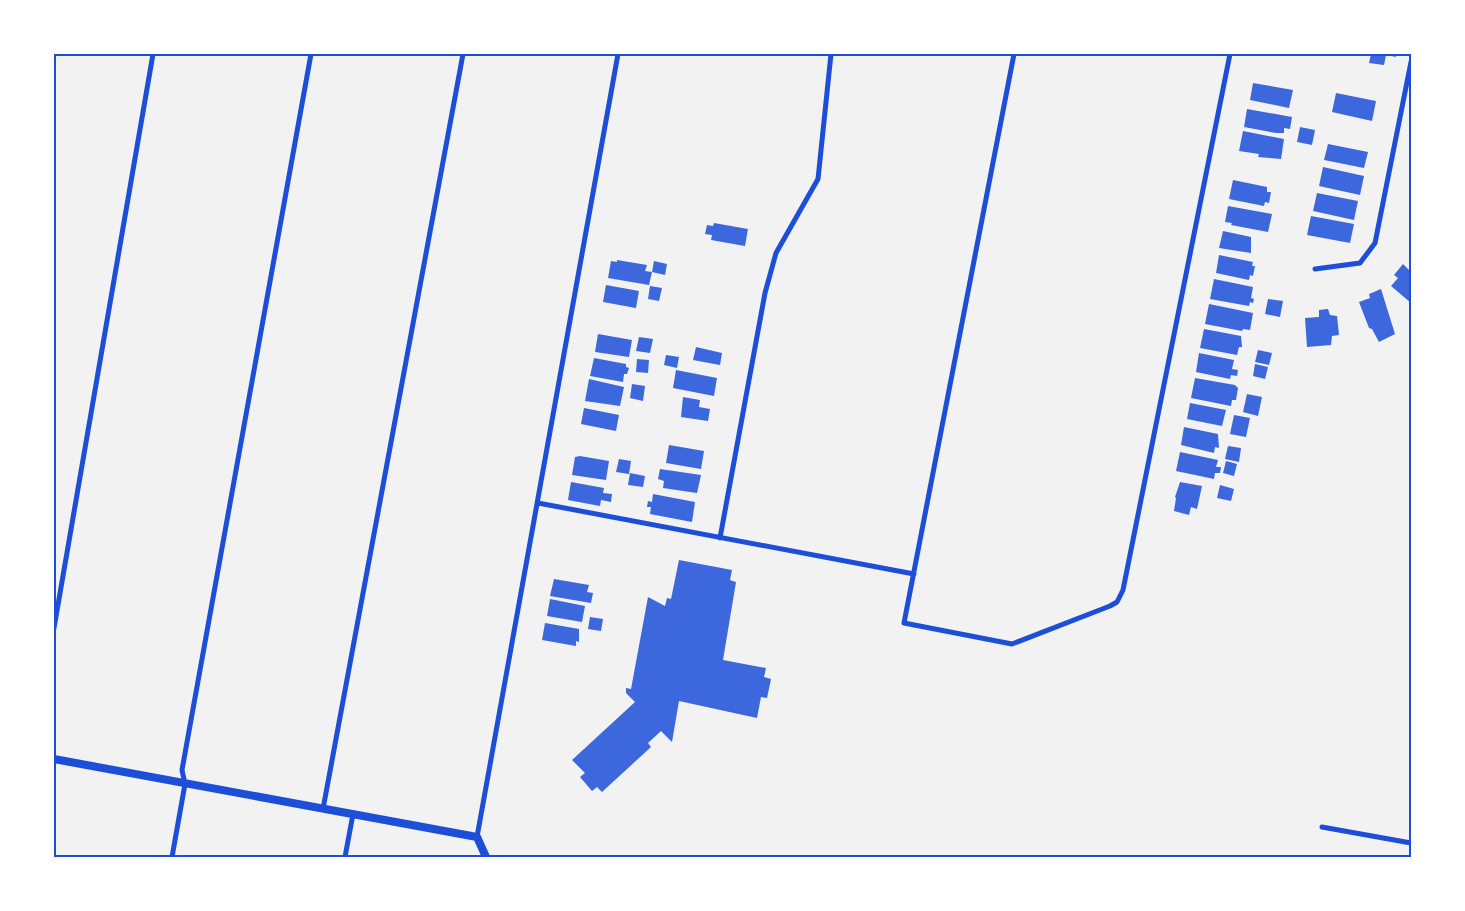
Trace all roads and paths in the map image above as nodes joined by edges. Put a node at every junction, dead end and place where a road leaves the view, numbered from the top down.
1 (153, 54) edge
2 (311, 54) edge
3 (463, 54) edge
4 (618, 54) edge
5 (832, 54) edge
6 (1014, 54) edge
7 (1230, 54) edge
8 (1411, 62) edge
9 (1315, 269) dead end
10 (538, 503) junction
11 (720, 538) junction
12 (914, 574) junction
13 (54, 628) edge
14 (54, 759) edge
15 (185, 784) junction
16 (324, 809) junction
17 (353, 814) junction
18 (1322, 827) dead end
19 (477, 837) junction
20 (1411, 843) edge
21 (172, 857) edge
22 (345, 857) edge
23 (486, 857) edge

1 - 13 street
2 - 15 street
3 - 16 street
4 - 10 street
5 - 11 street
6 - 12 street
7 - 12 street
8 - 9 street
10 - 11 street
10 - 19 street
11 - 12 street
14 - 15 street
15 - 16 street
15 - 21 street
16 - 17 street
17 - 19 street
17 - 22 street
18 - 20 street
19 - 23 street

